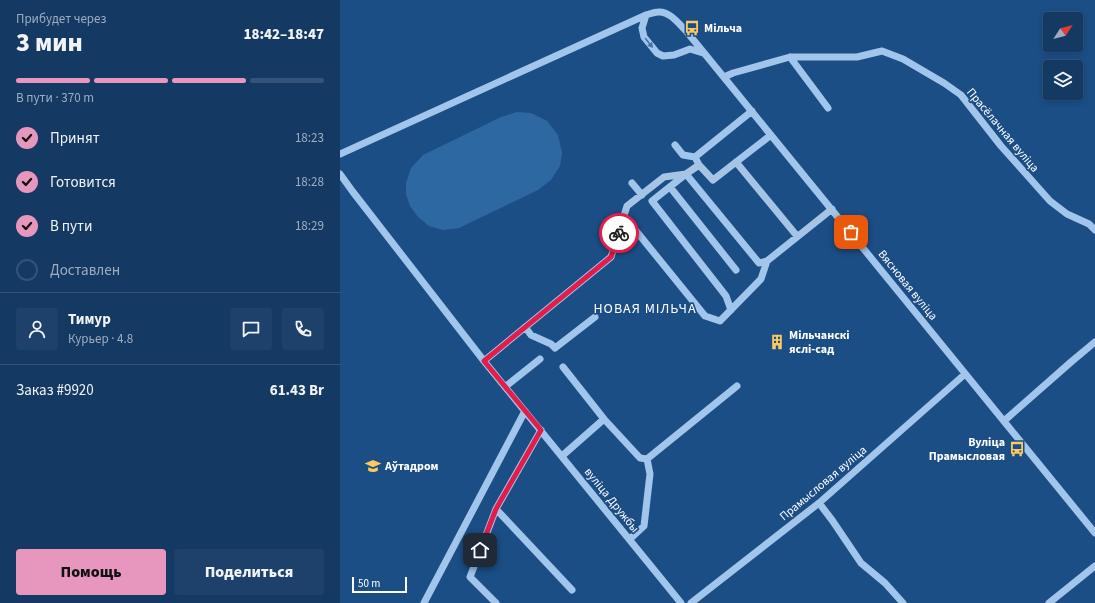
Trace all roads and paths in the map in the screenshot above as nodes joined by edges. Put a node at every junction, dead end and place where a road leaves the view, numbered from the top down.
1 (646, 15) junction
2 (704, 53) junction
3 (790, 57) junction
4 (724, 77) junction
5 (828, 108) dead end
6 (752, 111) junction
7 (771, 135) junction
8 (675, 145) dead end
9 (340, 154) edge
10 (695, 157) junction
11 (736, 162) junction
12 (699, 165) junction
13 (340, 174) edge
14 (686, 174) junction
15 (632, 183) dead end
16 (670, 187) junction
17 (642, 195) junction
18 (832, 209) junction
19 (624, 216) junction
20 (1095, 230) edge
21 (797, 236) junction
22 (767, 261) junction
23 (736, 270) dead end
24 (731, 310) junction
25 (595, 317) dead end
26 (525, 327) junction
27 (1095, 342) edge
28 (540, 359) dead end
29 (484, 361) junction
30 (563, 367) dead end
31 (965, 374) junction
32 (737, 386) dead end
33 (505, 387) junction
34 (525, 411) junction
35 (604, 419) junction
36 (1004, 421) junction
37 (541, 430) junction
38 (562, 456) junction
39 (647, 459) junction
40 (819, 503) junction
41 (496, 509) junction
42 (1095, 532) edge
43 (630, 539) junction
44 (1095, 566) edge
45 (572, 590) dead end
46 (424, 603) edge
47 (496, 603) edge
48 (681, 603) edge
49 (690, 603) edge
50 (903, 603) edge
51 (1049, 603) edge

1 - 2 street, Вясновая вуліца
1 -> 2 street
1 - 9 street
2 - 4 street, Вясновая вуліца
3 - 4 street, Прасёлачная вуліца
3 - 5 street
3 - 20 street, Прасёлачная вуліца
4 - 6 street, Вясновая вуліца
6 - 7 street, Вясновая вуліца
6 - 10 street
7 - 11 street
7 - 18 street, Вясновая вуліца
8 - 10 street
10 - 12 street
11 - 12 street
11 - 21 street
12 - 14 street
13 - 29 street, вуліца Дружбы
14 - 16 street
14 - 17 street
14 - 22 street
15 - 17 street
16 - 23 street
16 - 24 street
17 - 19 street
18 - 21 street
18 - 31 street, Вясновая вуліца
19 - 24 street
19 - 26 street
21 - 22 street
22 - 24 street
25 - 26 street
26 - 29 street
27 - 36 street
28 - 33 street
29 - 33 street, вуліца Дружбы
30 - 35 street
31 - 36 street, Вясновая вуліца
31 - 40 street, Прамысловая вуліца
32 - 39 street
33 - 34 street, вуліца Дружбы
34 - 37 street, вуліца Дружбы
34 - 46 street
35 - 38 street
35 - 39 street
36 - 42 street, Вясновая вуліца
37 - 38 street, вуліца Дружбы
37 - 41 street
38 - 43 street, вуліца Дружбы
39 - 43 street
40 - 49 street, Прамысловая вуліца
40 - 50 street
41 - 45 street
41 - 47 street
43 - 48 street, вуліца Дружбы
44 - 51 street

